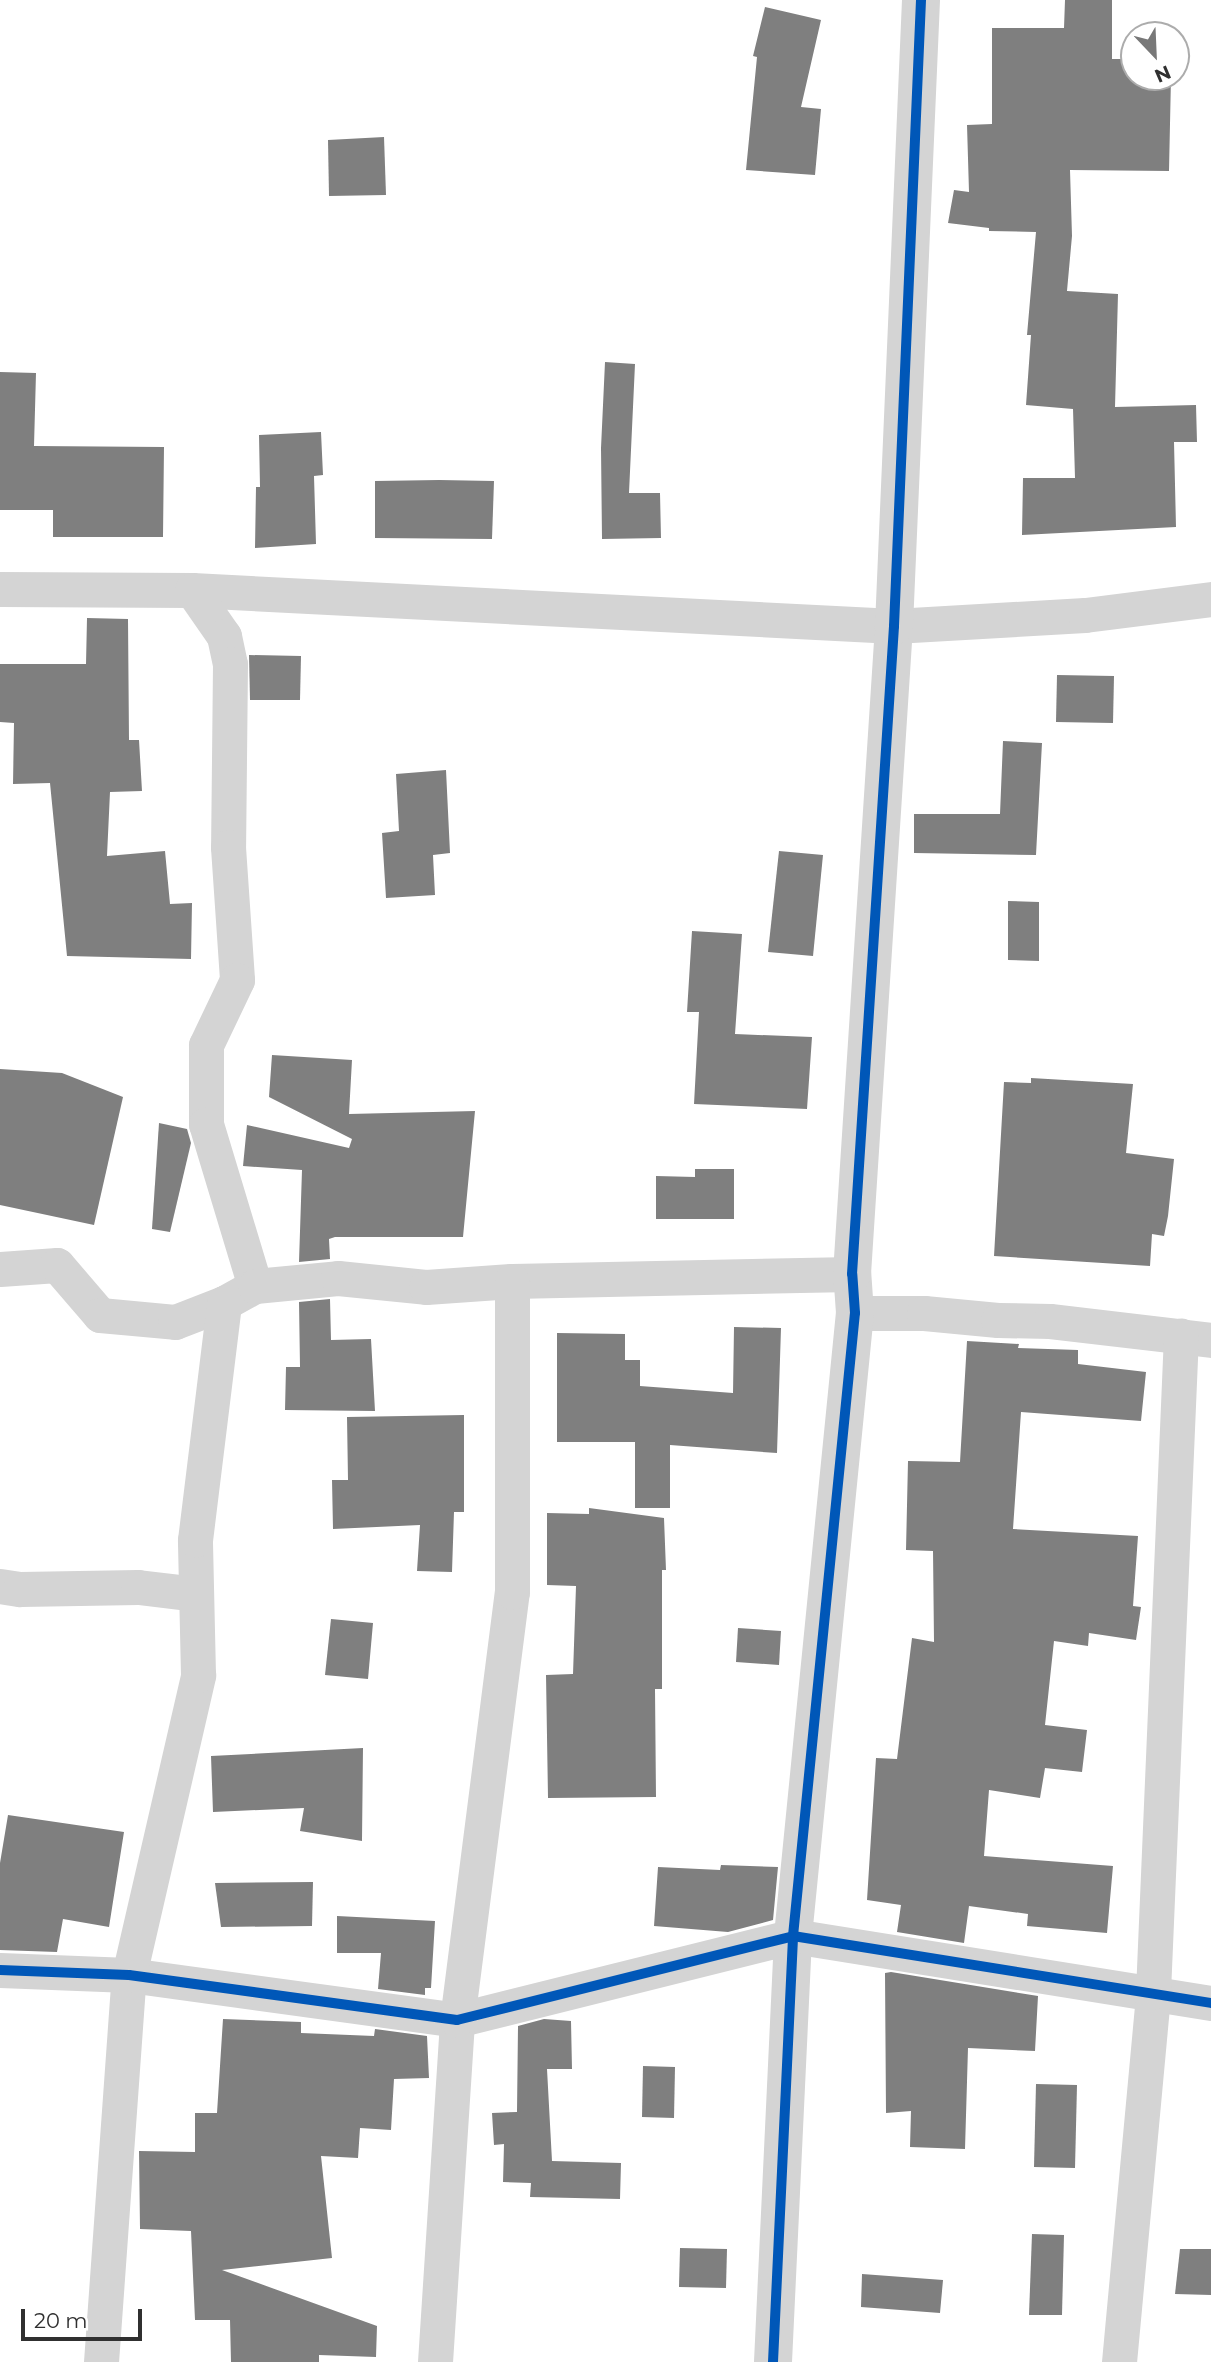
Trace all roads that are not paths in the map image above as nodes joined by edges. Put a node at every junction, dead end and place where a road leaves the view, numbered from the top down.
1 (921, 0) edge
2 (0, 589) edge
3 (192, 590) junction
4 (1211, 599) edge
5 (894, 626) junction
6 (0, 1269) edge
7 (852, 1274) junction
8 (512, 1281) junction
9 (255, 1286) junction
10 (224, 1303) junction
11 (855, 1314) junction
12 (1196, 1338) edge
13 (0, 1586) edge
14 (197, 1594) junction
15 (793, 1936) junction
16 (0, 1970) edge
17 (129, 1975) junction
18 (1153, 1992) junction
19 (1211, 2003) edge
20 (457, 2020) junction
21 (101, 2362) edge
22 (435, 2362) edge
23 (773, 2362) edge
24 (1119, 2362) edge

1 - 5 street
2 - 3 street
3 - 5 street
3 - 9 street
4 - 5 street
5 - 7 street
6 - 10 street
7 - 8 street
7 - 11 street
8 - 9 street
8 - 20 street
9 - 10 street
10 - 14 street
11 - 12 street
11 - 15 street
12 - 18 street
13 - 14 street
14 - 17 street
15 - 18 street
15 - 20 street
15 - 23 street
16 - 17 street
17 - 20 street
17 - 21 street
18 - 19 street
18 - 24 street
20 - 22 street

